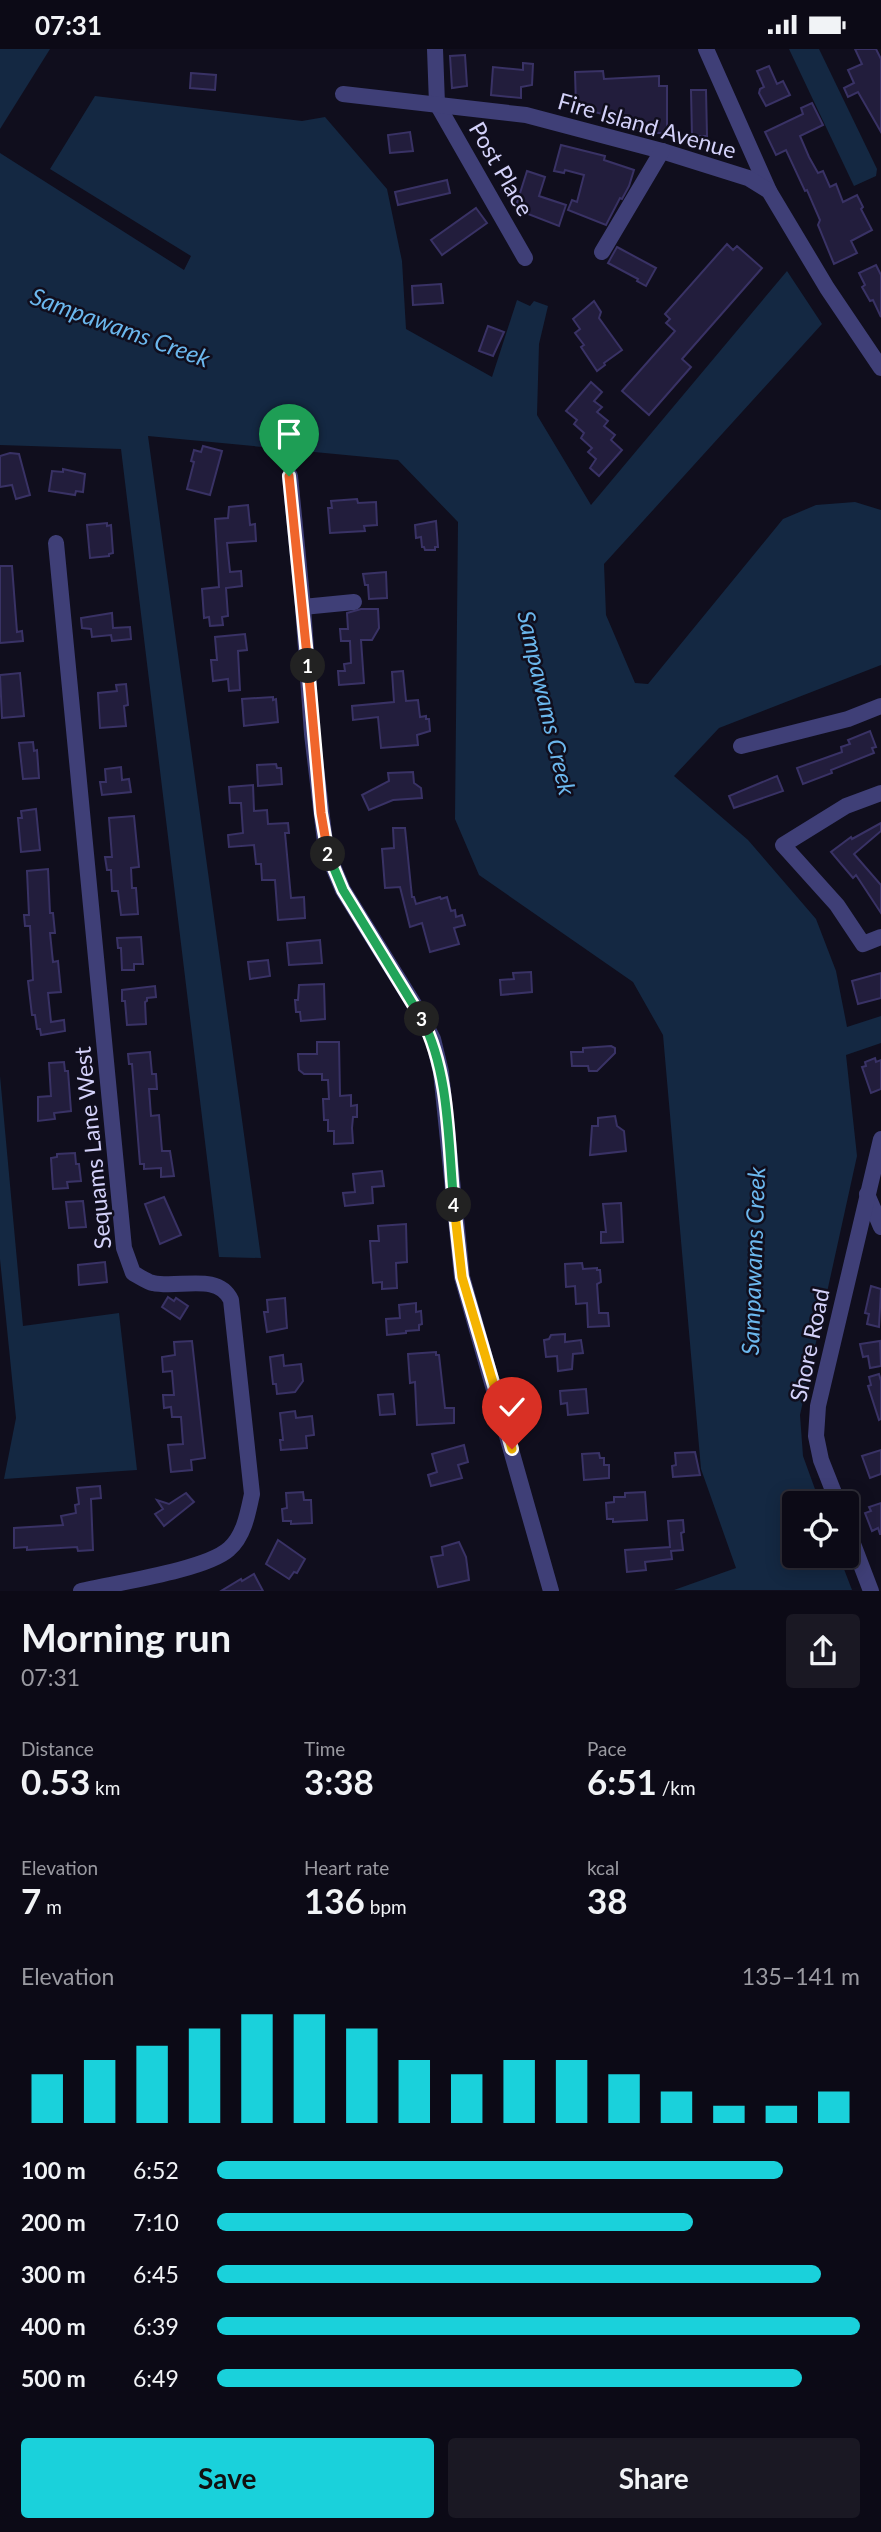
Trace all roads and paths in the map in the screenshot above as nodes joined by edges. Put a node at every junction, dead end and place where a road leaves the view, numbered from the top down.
1 (435, 49) edge
2 (706, 49) edge
3 (344, 94) dead end
4 (437, 104) junction
5 (662, 151) junction
6 (769, 191) junction
7 (602, 252) dead end
8 (525, 258) dead end
9 (881, 368) edge
10 (289, 476) dead end
11 (56, 543) dead end
12 (354, 602) dead end
13 (303, 607) junction
14 (881, 706) edge
15 (741, 746) dead end
16 (881, 793) edge
17 (881, 937) edge
18 (881, 1139) edge
19 (867, 1194) junction
20 (881, 1227) edge
21 (833, 1491) edge
22 (859, 1560) edge
23 (81, 1591) edge
24 (551, 1591) edge
25 (871, 1591) edge

1 - 4 street
2 - 6 street
3 - 4 street, Fire Island Avenue
4 - 5 street, Fire Island Avenue
4 - 8 street, Post Place
5 - 6 street, Fire Island Avenue
5 - 7 street
6 - 9 street
10 - 13 street
11 - 23 street, Sequams Lane West
12 - 13 street
13 - 24 street
14 - 15 street
16 - 17 street
18 - 19 street, Shore Road
19 - 20 street
19 - 21 street, Shore Road
22 - 25 street

